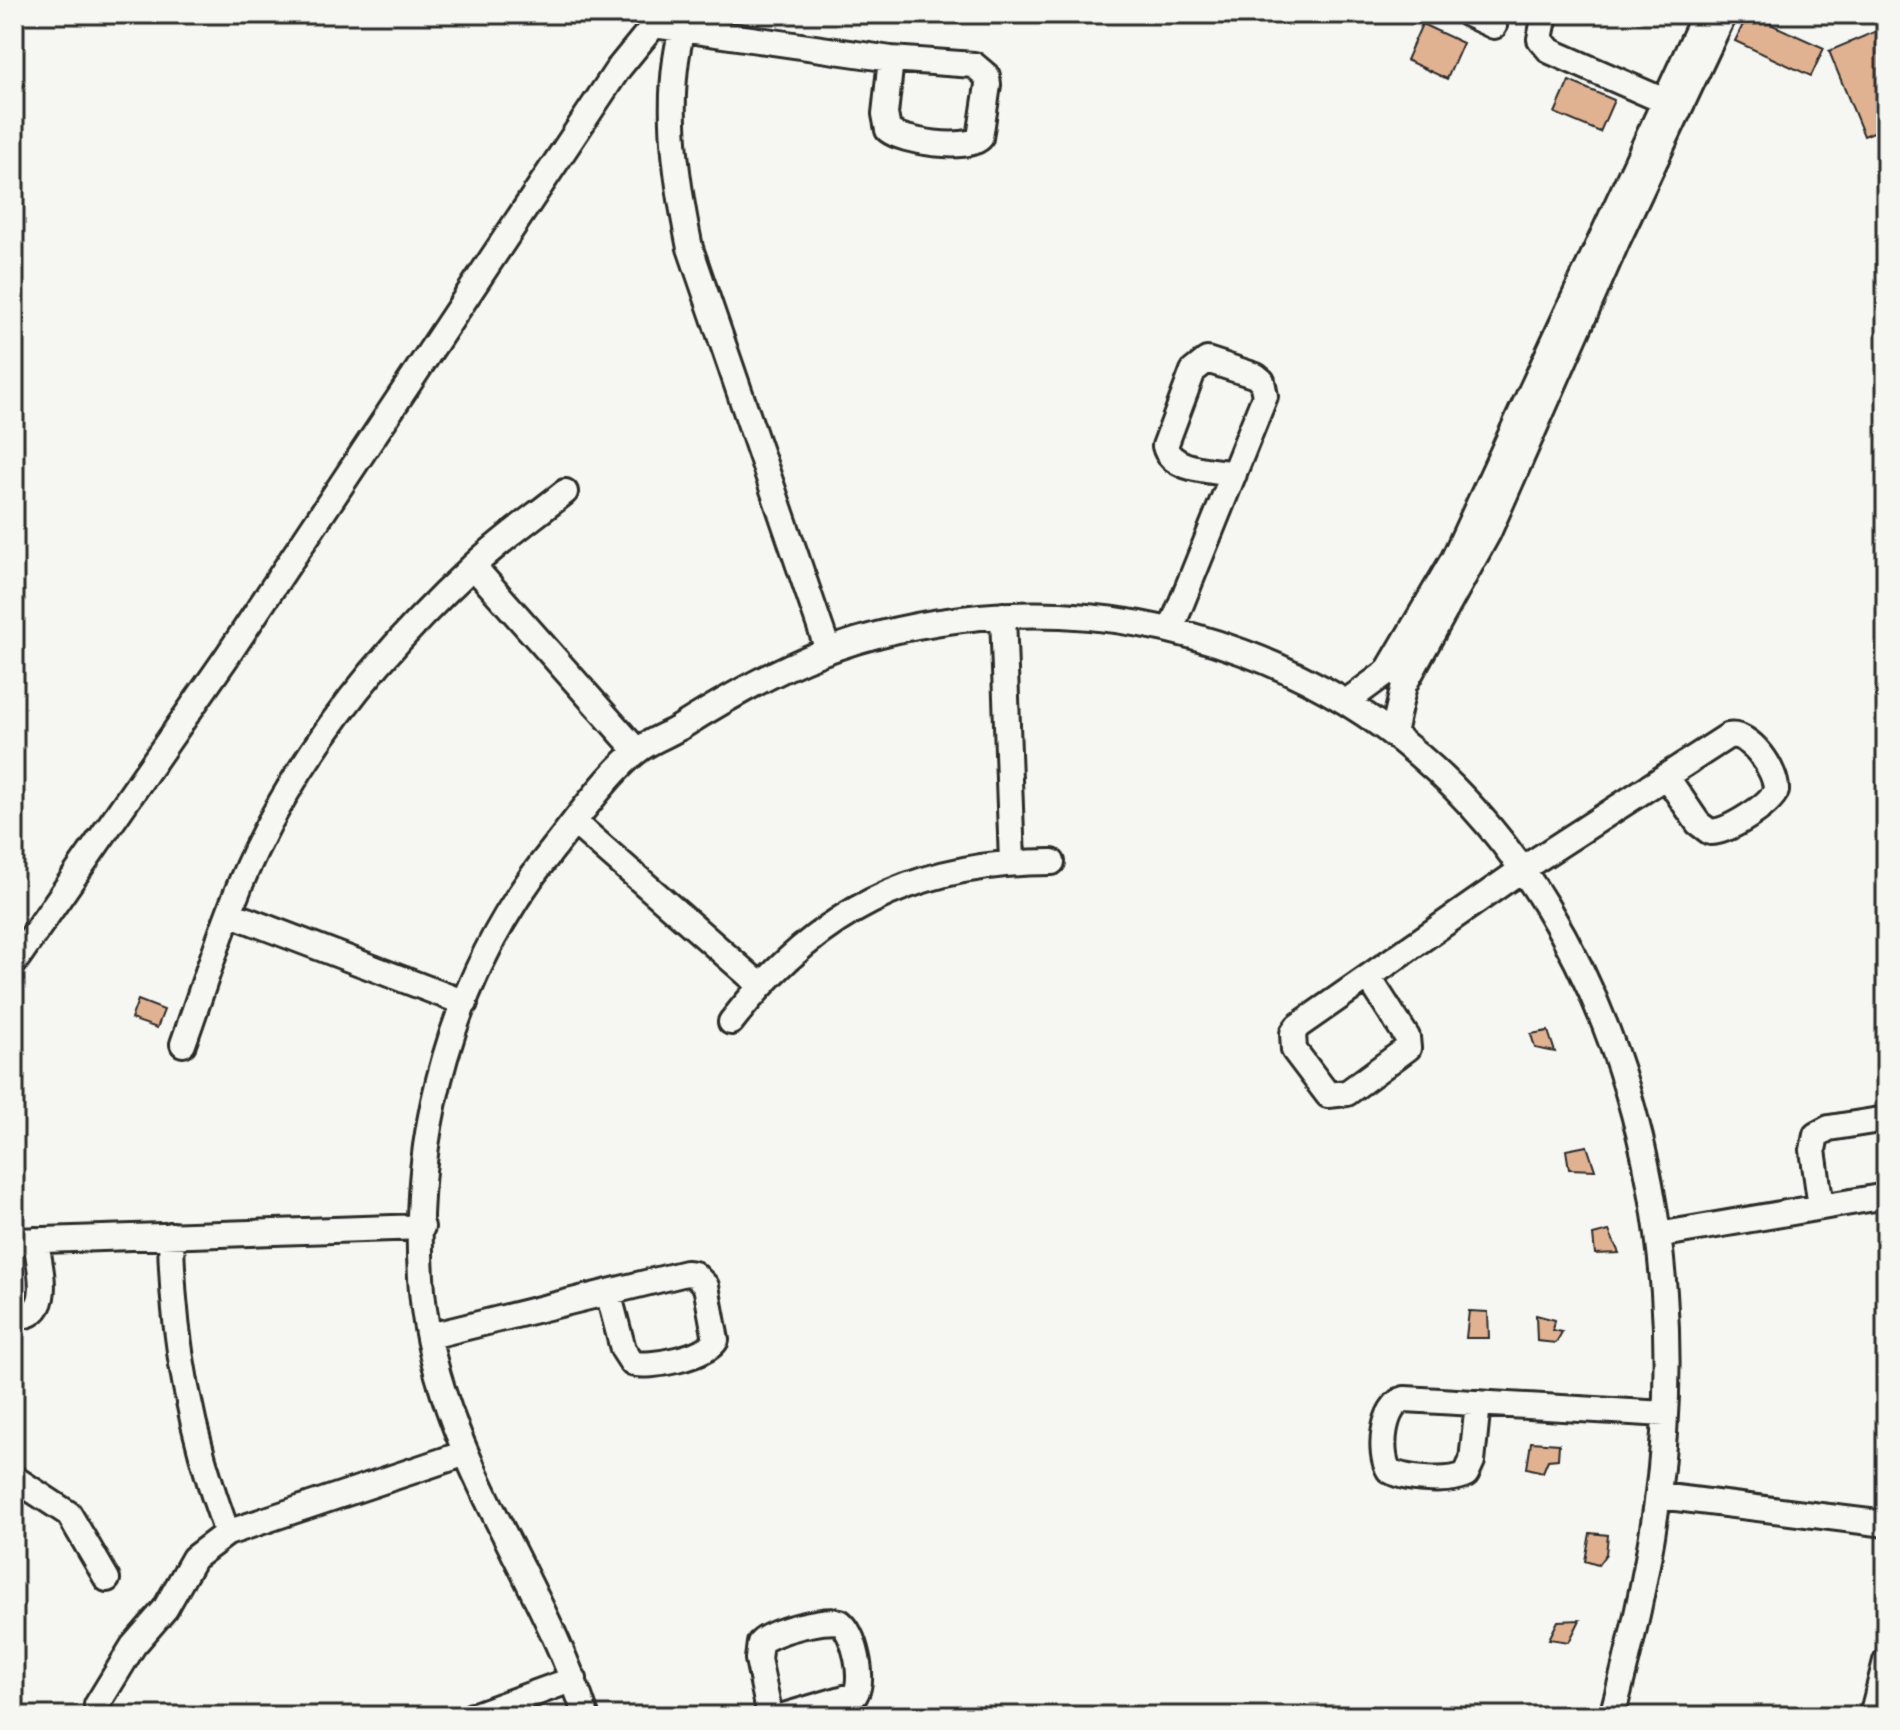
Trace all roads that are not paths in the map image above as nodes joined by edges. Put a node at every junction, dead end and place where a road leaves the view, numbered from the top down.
1 (1468, 14) edge
2 (1545, 14) edge
3 (1705, 14) edge
4 (1724, 14) edge
5 (684, 21) edge
6 (1494, 26) dead end
7 (891, 59) junction
8 (1672, 104) junction
9 (1234, 474) junction
10 (565, 492) dead end
11 (473, 566) junction
12 (1003, 615) junction
13 (1171, 629) junction
14 (1424, 630) junction
15 (827, 647) junction
16 (1346, 702) junction
17 (1393, 733) junction
18 (637, 751) junction
19 (1666, 776) junction
20 (574, 822) junction
21 (1012, 862) junction
22 (1052, 862) dead end
23 (1524, 868) junction
24 (231, 914) junction
25 (14, 963) edge
26 (1369, 978) junction
27 (760, 985) junction
28 (465, 1003) junction
29 (731, 1022) dead end
30 (183, 1044) dead end
31 (1886, 1119) edge
32 (1886, 1196) edge
33 (1821, 1207) junction
34 (422, 1227) junction
35 (171, 1235) junction
36 (1658, 1235) junction
37 (25, 1241) edge
38 (608, 1292) junction
39 (14, 1316) edge
40 (430, 1336) junction
41 (1478, 1403) junction
42 (1665, 1414) junction
43 (463, 1454) junction
44 (14, 1478) edge
45 (1660, 1496) junction
46 (1886, 1524) edge
47 (227, 1533) junction
48 (107, 1579) dead end
49 (1886, 1661) edge
50 (574, 1679) junction
51 (97, 1705) dead end
52 (472, 1716) edge
53 (586, 1716) edge
54 (770, 1716) edge
55 (784, 1716) edge
56 (1612, 1716) edge
57 (1872, 1716) edge

1 - 6 street
2 - 8 street
3 - 8 street
4 - 8 street
5 - 7 street
5 - 15 street
5 - 25 street
7 - 7 street
8 - 14 street
9 - 9 street
9 - 13 street
10 - 11 street
11 - 18 street
11 - 24 street
12 - 13 street
12 - 15 street
12 - 21 street
13 - 16 street
14 - 16 street
14 - 17 street
15 - 18 street
16 - 17 street
17 - 23 street
18 - 20 street
19 - 19 street
19 - 23 street
20 - 27 street
20 - 28 street
21 - 22 street
21 - 27 street
23 - 26 street
23 - 36 street
24 - 28 street
24 - 30 street
26 - 26 street
27 - 29 street
28 - 34 street
31 - 33 street
32 - 33 street
33 - 36 street
34 - 35 street
34 - 40 street
35 - 37 street
35 - 47 street
36 - 42 street
37 - 39 street
38 - 38 street
38 - 40 street
40 - 43 street
41 - 41 street
41 - 42 street
42 - 45 street
43 - 47 street
43 - 50 street
44 - 48 street
45 - 46 street
45 - 56 street
47 - 51 street
49 - 57 street
50 - 52 street
50 - 53 street
54 - 55 street

